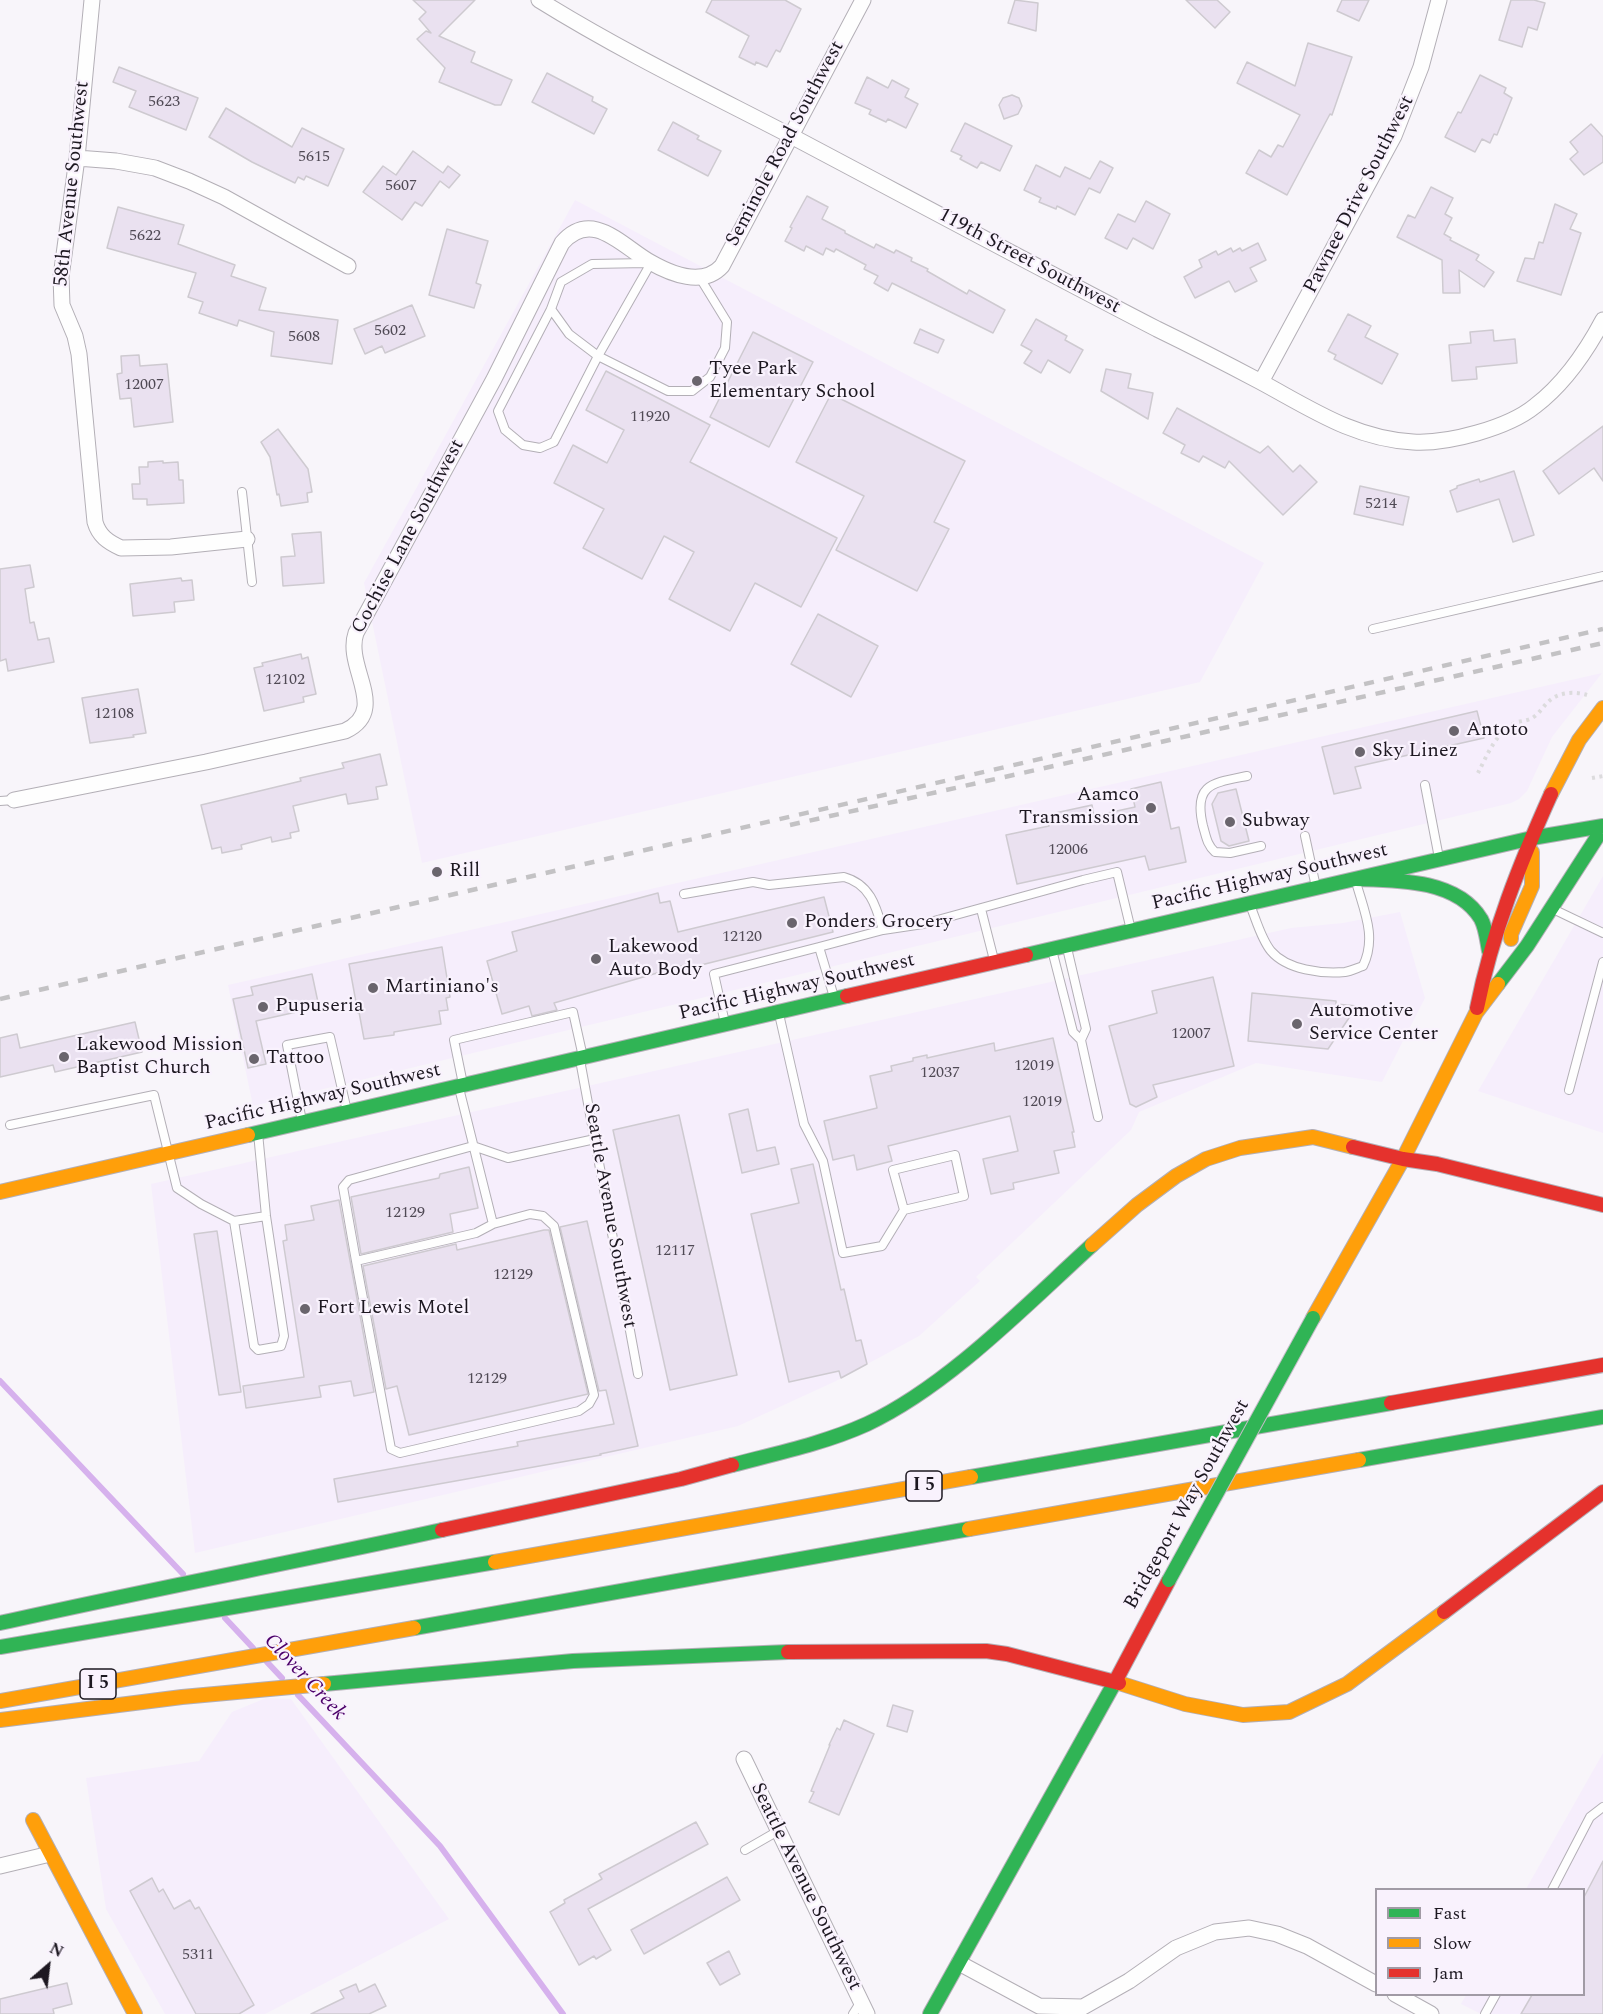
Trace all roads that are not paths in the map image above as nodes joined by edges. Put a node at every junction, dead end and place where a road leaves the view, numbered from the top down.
1 (92, 0) edge
2 (539, 0) edge
3 (863, 0) edge
4 (1439, 0) edge
5 (791, 136) junction
6 (77, 158) junction
7 (651, 263) junction
8 (348, 266) dead end
9 (700, 278) junction
10 (550, 309) junction
11 (1603, 320) edge
12 (598, 356) junction
13 (1262, 382) junction
14 (242, 492) dead end
15 (247, 539) junction
16 (1603, 576) edge
17 (252, 582) dead end
18 (1373, 629) dead end
19 (1603, 708) edge
20 (1247, 776) dead end
21 (1425, 785) dead end
22 (7, 800) edge
23 (1603, 827) edge
24 (1305, 836) dead end
25 (1532, 838) junction
26 (1261, 846) dead end
27 (1439, 859) junction
28 (1356, 879) junction
29 (1316, 888) junction
30 (684, 894) dead end
31 (1249, 903) junction
32 (1551, 908) junction
33 (981, 909) junction
34 (883, 930) junction
35 (1131, 931) junction
36 (1603, 933) edge
37 (1067, 946) junction
38 (819, 947) junction
39 (1052, 949) junction
40 (1489, 951) junction
41 (994, 962) junction
42 (1603, 962) edge
43 (1507, 974) junction
44 (834, 999) junction
45 (778, 1012) junction
46 (1476, 1013) junction
47 (726, 1024) junction
48 (1082, 1040) junction
49 (582, 1058) junction
50 (461, 1086) junction
51 (1569, 1090) dead end
52 (348, 1112) junction
53 (1098, 1117) dead end
54 (302, 1123) junction
55 (10, 1125) dead end
56 (258, 1133) junction
57 (595, 1139) junction
58 (473, 1146) junction
59 (168, 1154) junction
60 (1402, 1158) junction
61 (0, 1192) edge
62 (1603, 1205) edge
63 (904, 1210) junction
64 (266, 1216) junction
65 (234, 1221) junction
66 (493, 1224) junction
67 (356, 1261) junction
68 (1603, 1365) edge
69 (638, 1374) dead end
70 (1603, 1417) edge
71 (1603, 1492) edge
72 (0, 1623) edge
73 (0, 1647) edge
74 (1115, 1682) junction
75 (0, 1701) edge
76 (0, 1720) edge
77 (744, 1759) dead end
78 (1603, 1807) edge
79 (33, 1820) dead end
80 (778, 1831) junction
81 (745, 1850) dead end
82 (50, 1854) junction
83 (0, 1866) edge
84 (1553, 1888) edge
85 (959, 1963) junction
86 (1375, 1983) edge
87 (1397, 1996) edge
88 (1495, 1996) edge
89 (860, 2010) edge
90 (135, 2014) edge
91 (930, 2014) edge
92 (1431, 2014) edge
93 (1485, 2014) edge

1 - 6 street, 58th Avenue Southwest
2 - 5 street, 119th Street Southwest
3 - 5 street, Seminole Road Southwest
4 - 13 street, Pawnee Drive Southwest
5 - 9 street, Seminole Road Southwest
5 - 13 street, 119th Street Southwest
6 - 8 street
6 - 15 street, 58th Avenue Southwest
7 - 9 street, Cochise Lane Southwest
7 - 10 lane
7 - 12 lane
7 - 22 street, Cochise Lane Southwest
9 - 12 lane
10 - 12 lane
10 - 12 lane
11 - 13 street, 119th Street Southwest
14 - 15 lane
15 - 17 lane
16 - 18 lane
19 - 25 main road, Bridgeport Way Southwest
20 - 26 lane
21 - 27 lane
23 - 25 main road, Pacific Highway Southwest
23 - 32 main road, Bridgeport Way Southwest
24 - 29 lane
25 - 27 main road, Pacific Highway Southwest
25 - 40 main road, Bridgeport Way Southwest
25 - 43 main road
27 - 28 main road, Pacific Highway Southwest
28 - 29 main road, Pacific Highway Southwest
28 - 31 lane
28 - 40 main road
29 - 31 main road, Pacific Highway Southwest
30 - 34 lane
31 - 35 main road, Pacific Highway Southwest
32 - 36 lane
32 - 43 main road, Bridgeport Way Southwest
33 - 34 lane
33 - 35 lane
33 - 41 lane
34 - 38 lane
35 - 37 main road, Pacific Highway Southwest
37 - 39 main road, Pacific Highway Southwest
37 - 48 lane
38 - 44 lane
38 - 47 lane
39 - 41 main road, Pacific Highway Southwest
39 - 48 lane
40 - 46 main road, Bridgeport Way Southwest
41 - 44 main road, Pacific Highway Southwest
42 - 51 lane
43 - 46 main road, Bridgeport Way Southwest
44 - 45 main road, Pacific Highway Southwest
45 - 47 main road, Pacific Highway Southwest
45 - 63 lane
46 - 60 main road, Bridgeport Way Southwest
47 - 49 main road, Pacific Highway Southwest
48 - 53 lane
49 - 50 main road, Pacific Highway Southwest
49 - 50 lane, Seattle Avenue Southwest
49 - 57 lane, Seattle Avenue Southwest
50 - 52 main road, Pacific Highway Southwest
50 - 58 lane
52 - 54 main road, Pacific Highway Southwest
52 - 54 lane
54 - 56 main road, Pacific Highway Southwest
55 - 59 lane
56 - 59 main road, Pacific Highway Southwest
56 - 64 lane
57 - 58 lane
57 - 69 lane, Seattle Avenue Southwest
58 - 66 lane
58 - 67 lane
59 - 61 main road, Pacific Highway Southwest
59 - 65 lane
60 - 62 main road
60 - 72 main road
60 - 74 main road, Bridgeport Way Southwest, bridge
63 - 63 lane
64 - 65 lane
64 - 65 lane
66 - 67 lane
66 - 67 lane
68 - 73 main road, I 5
70 - 75 main road, I 5
71 - 74 main road
74 - 76 main road
74 - 85 main road, Bridgeport Way Southwest
77 - 80 street, Seattle Avenue Southwest
78 - 84 lane
79 - 82 main road
80 - 81 lane
80 - 89 street, Seattle Avenue Southwest
82 - 83 street
82 - 90 main road
85 - 86 street
85 - 91 main road, Bridgeport Way Southwest
87 - 92 street
88 - 93 lane

